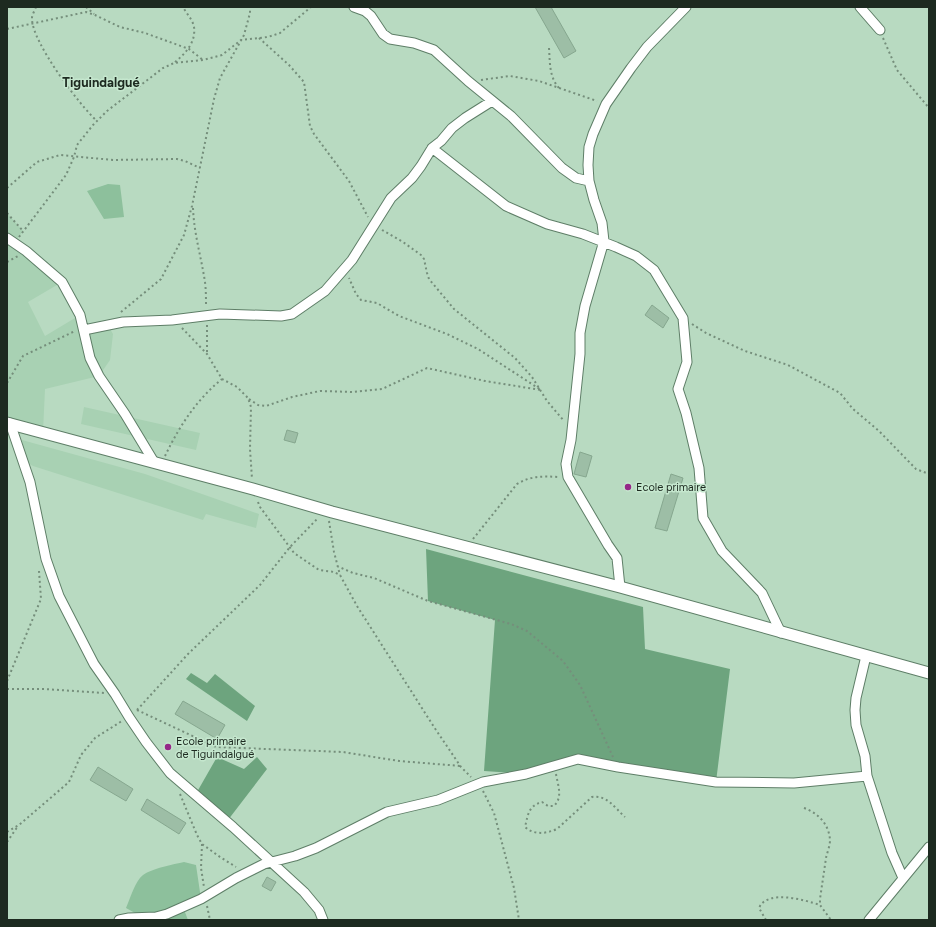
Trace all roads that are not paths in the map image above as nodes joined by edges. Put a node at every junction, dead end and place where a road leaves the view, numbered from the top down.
1 (354, 7) edge
2 (686, 7) edge
3 (860, 7) edge
4 (880, 30) road end
5 (492, 101) junction
6 (432, 148) junction
7 (589, 181) junction
8 (11, 240) edge
9 (604, 242) junction
10 (84, 330) junction
11 (8, 423) edge
12 (158, 463) junction
13 (620, 587) junction
14 (781, 633) junction
15 (866, 656) junction
16 (929, 674) edge
17 (867, 776) junction
18 (929, 847) edge
19 (271, 862) junction
20 (903, 878) junction
21 (119, 920) edge
22 (323, 920) edge
23 (869, 920) edge

1 - 5 street
2 - 7 street
3 - 4 street
5 - 6 street
5 - 7 street
6 - 9 street
6 - 10 street
7 - 9 street
8 - 10 street
9 - 13 street
9 - 14 street
10 - 12 street
11 - 12 street
11 - 19 street
12 - 13 street
13 - 14 street
14 - 15 street
15 - 16 street
15 - 17 street
17 - 19 street
17 - 20 street
18 - 20 street
19 - 21 street
19 - 22 street
20 - 23 street

